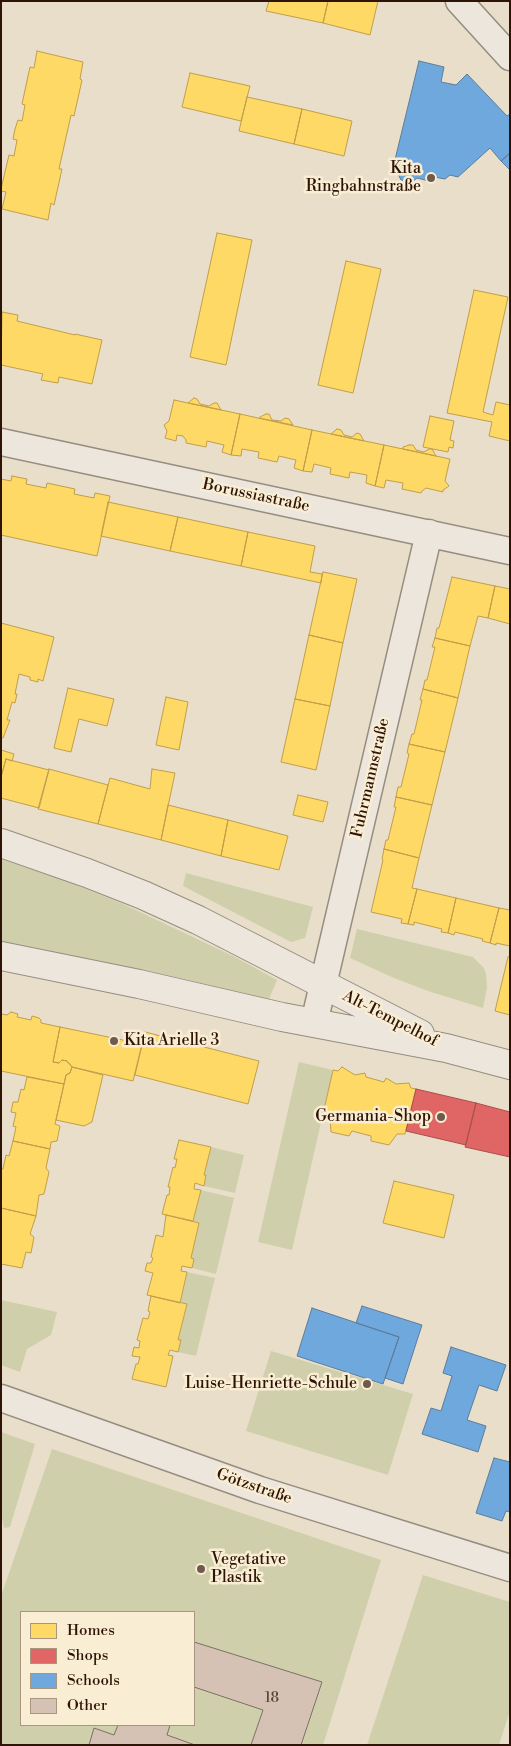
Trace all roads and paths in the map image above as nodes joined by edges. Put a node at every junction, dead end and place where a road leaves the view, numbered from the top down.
1 (459, 1) edge
2 (510, 57) edge
3 (1, 442) edge
4 (429, 533) junction
5 (510, 551) edge
6 (1, 843) edge
7 (1, 956) edge
8 (323, 985) junction
9 (314, 1024) junction
10 (446, 1048) junction
11 (510, 1065) edge
12 (1, 1398) edge
13 (510, 1568) edge

1 - 2 street
3 - 4 street, Borussiastraße
4 - 5 street, Borussiastraße
4 - 8 street, Fuhrmannstraße
6 - 8 street, Alt-Tempelhof
7 - 9 street, Alt-Tempelhof
8 - 9 street, Fuhrmannstraße
8 - 10 street, Alt-Tempelhof
9 - 10 street, Alt-Tempelhof
10 - 11 street
12 - 13 street, Götzstraße

